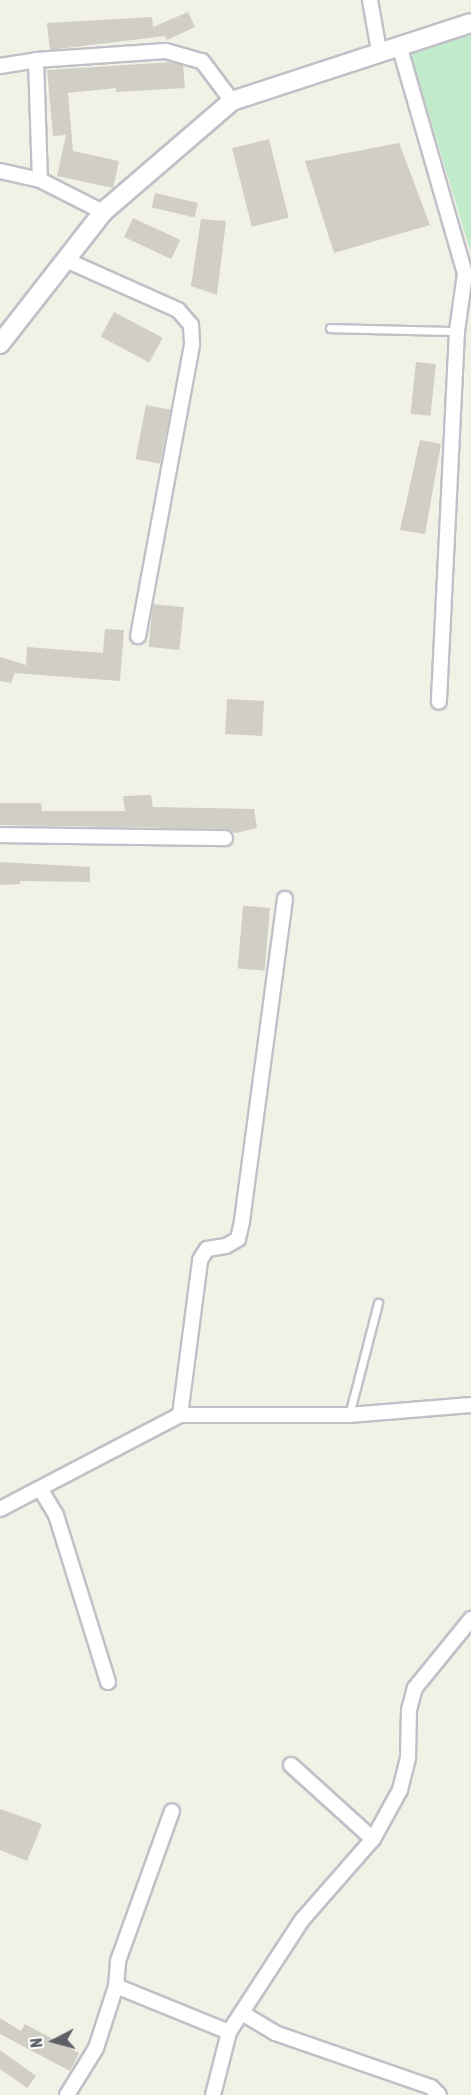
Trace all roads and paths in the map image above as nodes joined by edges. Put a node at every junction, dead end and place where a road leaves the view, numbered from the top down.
1 (370, 0) edge
2 (471, 23) edge
3 (399, 45) junction
4 (380, 51) junction
5 (36, 60) junction
6 (0, 66) edge
7 (232, 101) junction
8 (0, 171) edge
9 (40, 180) junction
10 (103, 212) junction
11 (66, 260) junction
12 (330, 328) dead end
13 (464, 332) edge
14 (0, 344) edge
15 (138, 636) dead end
16 (439, 702) dead end
17 (0, 835) edge
18 (225, 838) dead end
19 (285, 899) dead end
20 (378, 1303) dead end
21 (471, 1405) edge
22 (180, 1415) junction
23 (349, 1415) junction
24 (41, 1490) junction
25 (0, 1509) edge
26 (471, 1619) edge
27 (108, 1682) dead end
28 (291, 1766) dead end
29 (172, 1811) dead end
30 (373, 1839) junction
31 (116, 1986) junction
32 (242, 2013) junction
33 (229, 2032) junction
34 (67, 2095) edge
35 (213, 2095) edge
36 (439, 2095) edge

1 - 4 street
2 - 3 street
3 - 4 street
3 - 13 street
4 - 7 street
5 - 6 street
5 - 7 street
5 - 9 street
7 - 10 street
8 - 9 street
9 - 10 street
10 - 11 street
11 - 14 street
11 - 15 street
12 - 13 lane
13 - 16 street
17 - 18 street
19 - 22 street
20 - 23 lane
21 - 23 street
22 - 23 street
22 - 24 street
24 - 25 street
24 - 27 street
26 - 30 street
28 - 30 street
29 - 31 street
30 - 32 street
31 - 33 street
31 - 34 street
32 - 33 street
32 - 36 street
33 - 35 street

